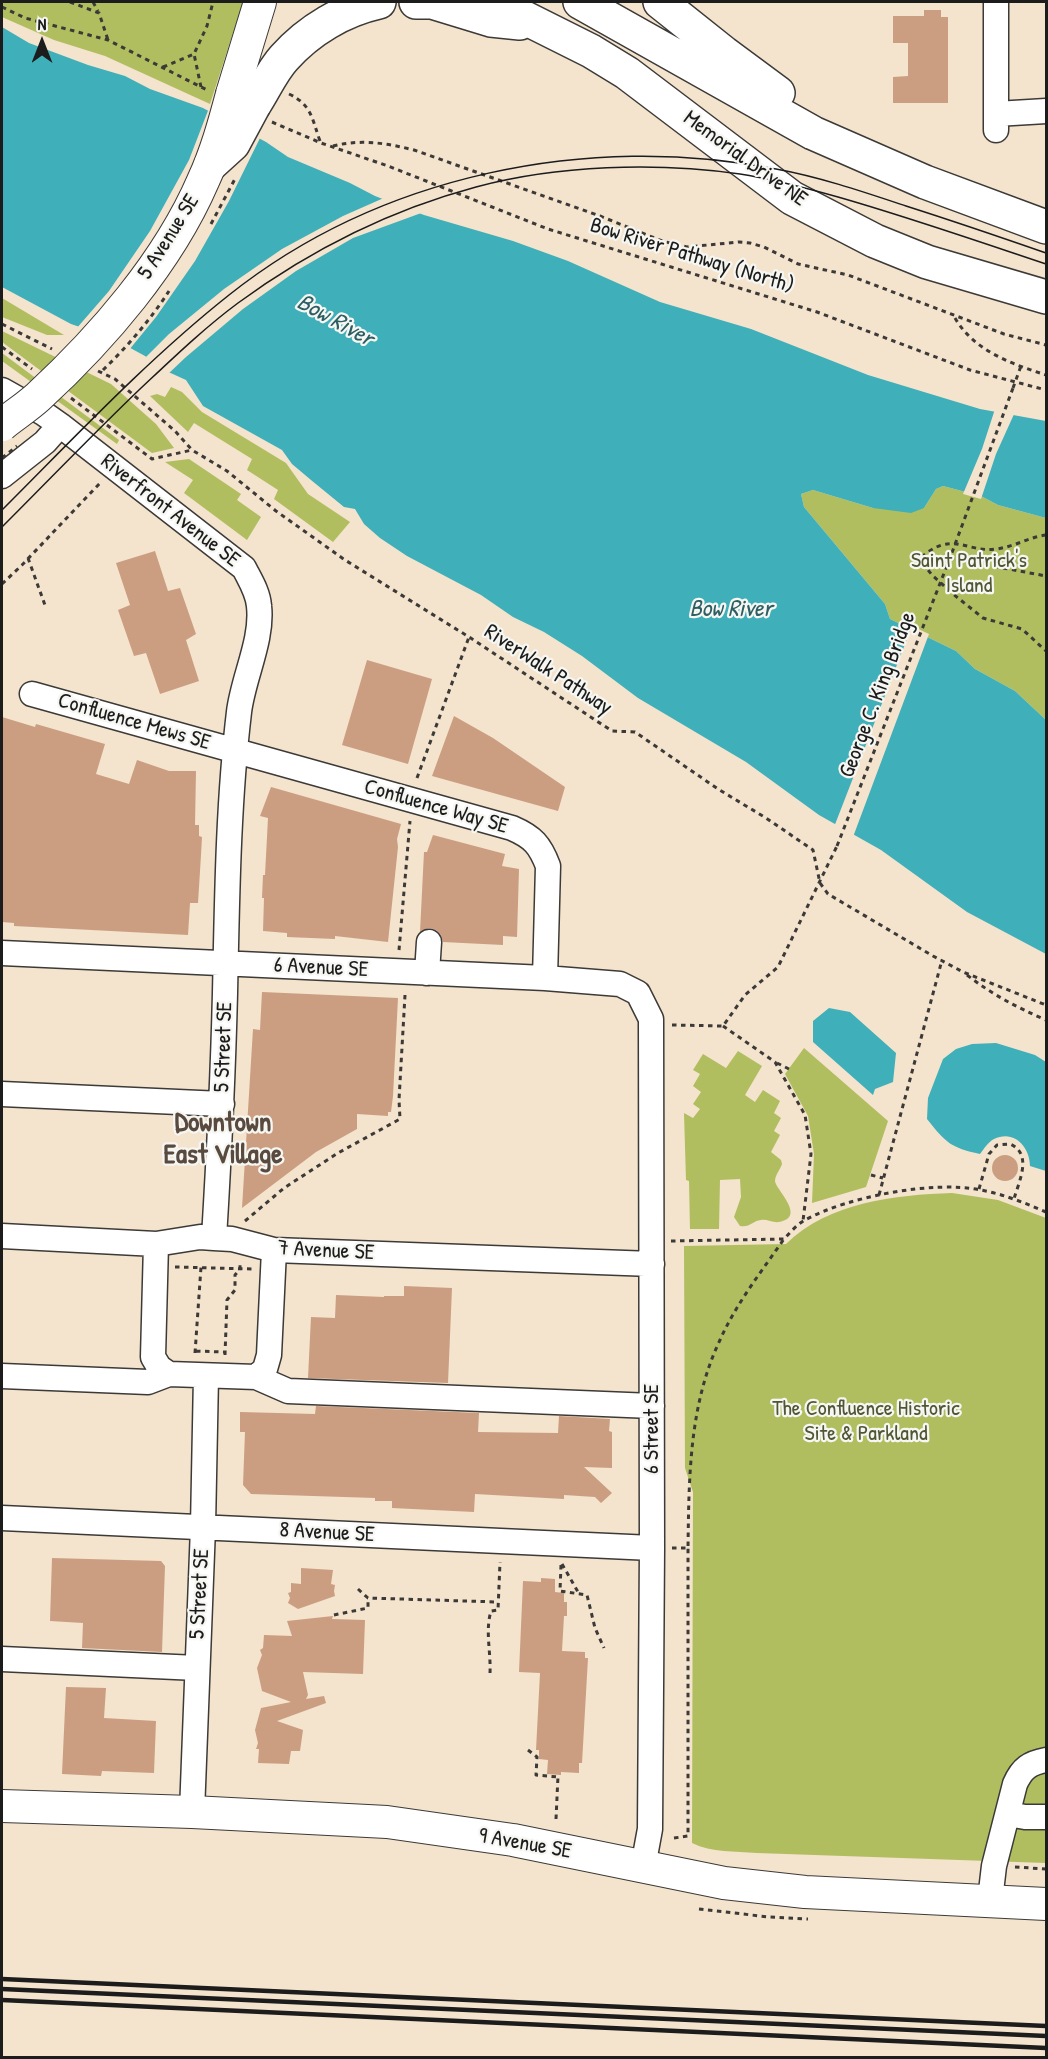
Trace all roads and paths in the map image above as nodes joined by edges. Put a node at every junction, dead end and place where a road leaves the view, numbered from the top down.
1 (70, 2) edge
2 (93, 2) edge
3 (213, 2) edge
4 (260, 2) edge
5 (379, 2) edge
6 (416, 2) edge
7 (493, 2) edge
8 (580, 2) edge
9 (660, 2) edge
10 (996, 2) edge
11 (2, 8) edge
12 (99, 13) junction
13 (539, 24) junction
14 (108, 40) junction
15 (194, 54) junction
16 (163, 67) junction
17 (201, 87) junction
18 (250, 101) junction
19 (1047, 111) edge
20 (321, 143) junction
21 (331, 147) junction
22 (211, 164) joint
23 (926, 182) junction
24 (1047, 227) edge
25 (1047, 297) edge
26 (954, 316) junction
27 (2, 324) edge
28 (1047, 345) edge
29 (2, 347) edge
30 (56, 351) dead end
31 (1021, 366) junction
32 (95, 370) dead end
33 (38, 374) dead end
34 (1047, 375) edge
35 (1015, 383) junction
36 (2, 390) edge
37 (1047, 390) edge
38 (71, 398) dead end
39 (2, 425) edge
40 (60, 425) junction
41 (192, 450) junction
42 (2, 476) edge
43 (100, 483) dead end
44 (1047, 535) edge
45 (28, 558) junction
46 (950, 558) junction
47 (1047, 576) edge
48 (2, 584) edge
49 (46, 608) dead end
50 (469, 637) junction
51 (1047, 651) edge
52 (32, 694) dead end
53 (236, 750) junction
54 (417, 778) dead end
55 (410, 821) dead end
56 (820, 883) junction
57 (429, 942) dead end
58 (399, 950) dead end
59 (2, 953) edge
60 (942, 960) junction
61 (226, 964) junction
62 (427, 972) junction
63 (963, 972) junction
64 (545, 978) junction
65 (638, 993) joint
66 (405, 994) dead end
67 (1047, 1005) edge
68 (1047, 1020) edge
69 (672, 1024) dead end
70 (723, 1026) junction
71 (775, 1062) junction
72 (789, 1069) dead end
73 (2, 1094) edge
74 (222, 1104) junction
75 (870, 1175) dead end
76 (884, 1179) junction
77 (979, 1189) junction
78 (879, 1195) junction
79 (1014, 1199) junction
80 (1047, 1212) edge
81 (803, 1221) junction
82 (241, 1224) dead end
83 (2, 1236) edge
84 (214, 1238) junction
85 (784, 1239) junction
86 (672, 1241) dead end
87 (156, 1244) junction
88 (268, 1260) junction
89 (652, 1264) junction
90 (176, 1267) dead end
91 (201, 1268) junction
92 (240, 1269) junction
93 (196, 1351) junction
94 (224, 1353) junction
95 (228, 1360) dead end
96 (199, 1367) junction
97 (169, 1374) junction
98 (2, 1376) edge
99 (256, 1377) junction
100 (652, 1406) junction
101 (2, 1518) edge
102 (203, 1527) junction
103 (652, 1548) junction
104 (688, 1548) junction
105 (500, 1560) dead end
106 (358, 1589) dead end
107 (579, 1593) junction
108 (368, 1598) junction
109 (498, 1602) junction
110 (334, 1615) dead end
111 (604, 1648) dead end
112 (2, 1659) edge
113 (197, 1668) junction
114 (489, 1673) dead end
115 (528, 1750) dead end
116 (1047, 1760) edge
117 (2, 1806) edge
118 (192, 1812) junction
119 (1008, 1814) junction
120 (1047, 1817) edge
121 (556, 1819) dead end
122 (675, 1838) dead end
123 (994, 1866) junction
124 (643, 1867) junction
125 (1047, 1869) edge
126 (990, 1900) junction
127 (1047, 1904) edge

1 - 12 path
2 - 12 path
3 - 15 path
4 - 18 main road
5 - 18 highway
6 - 13 highway
7 - 13 highway, Memorial Drive NE
8 - 23 highway
9 - 23 highway
10 - 19 street
11 - 14 path, Bow River Pathway (North)
12 - 14 path
13 - 25 highway, Memorial Drive NE
14 - 16 path, Bow River Pathway (North)
15 - 16 path
15 - 17 path
16 - 17 path, Bow River Pathway (North)
17 - 18 path, Bow River Pathway (North)
18 - 20 path, Bow River Pathway (North)
18 - 20 path
18 - 22 highway, bridge
20 - 21 path, Bow River Pathway (North)
21 - 26 path, Bow River Pathway (North)
21 - 35 path, Bow River Pathway (North)
22 - 39 main road, 5 Avenue SE, bridge
23 - 24 highway
26 - 28 path, Bow River Pathway (North)
26 - 31 path
27 - 30 path
29 - 33 path
31 - 34 path
31 - 35 path, George C. King Bridge
32 - 41 path, RiverWalk Pathway
35 - 37 path, Bow River Pathway (North)
35 - 46 path, George C. King Bridge, bridge
36 - 40 street, Riverfront Avenue SE
38 - 41 path
40 - 42 street
40 - 53 street, Riverfront Avenue SE
41 - 50 path, RiverWalk Pathway
43 - 45 path
44 - 51 path
45 - 48 path
45 - 49 path
46 - 47 path
46 - 56 path, George C. King Bridge, bridge
50 - 54 path
50 - 56 path, RiverWalk Pathway
52 - 53 street, Confluence Mews SE
53 - 61 street, Riverfront Avenue SE
53 - 64 street, Confluence Way SE
55 - 58 path
56 - 60 path
56 - 70 path, George C. King Bridge
57 - 62 street
59 - 61 street, 6 Avenue SE
60 - 63 path
60 - 76 path
61 - 62 street, 6 Avenue SE
61 - 74 street, 5 Street SE
62 - 64 street, 6 Avenue SE
63 - 67 path
63 - 68 path
64 - 65 street, 6 Avenue SE
65 - 89 street, 6 Street SE
66 - 82 path
69 - 70 path
70 - 71 path
71 - 72 path
71 - 81 path
73 - 74 street
74 - 84 street, 5 Street SE
75 - 76 path
76 - 78 path
77 - 78 path
77 - 79 path
77 - 79 path
78 - 81 path
79 - 80 path
81 - 85 path
83 - 87 street, 7 Avenue SE
84 - 87 street, 7 Avenue SE
84 - 88 street, 7 Avenue SE
85 - 86 path
85 - 104 path
87 - 97 street
88 - 89 street, 7 Avenue SE
88 - 92 path
88 - 99 street
89 - 100 street, 6 Street SE
90 - 91 path
91 - 92 path
91 - 93 path
92 - 94 path
93 - 94 path
93 - 96 path
94 - 95 path
96 - 97 street
96 - 99 street
96 - 102 street, 5 Street SE
97 - 98 street
99 - 100 street
100 - 103 street, 6 Street SE
101 - 102 street, 8 Avenue SE
102 - 103 street, 8 Avenue SE
102 - 113 street, 5 Street SE
103 - 104 path
103 - 124 street, 6 Street SE
104 - 122 path
105 - 109 path
106 - 108 path
107 - 107 path
107 - 111 path
108 - 109 path
108 - 110 path
109 - 114 path
112 - 113 street
113 - 118 street, 5 Street SE
115 - 121 path
116 - 119 street
117 - 118 main road, 9 Avenue SE
118 - 124 main road, 9 Avenue SE
119 - 120 street
119 - 123 street
123 - 125 path
123 - 126 street
124 - 126 main road, 9 Avenue SE
126 - 127 main road, 9 Avenue SE

